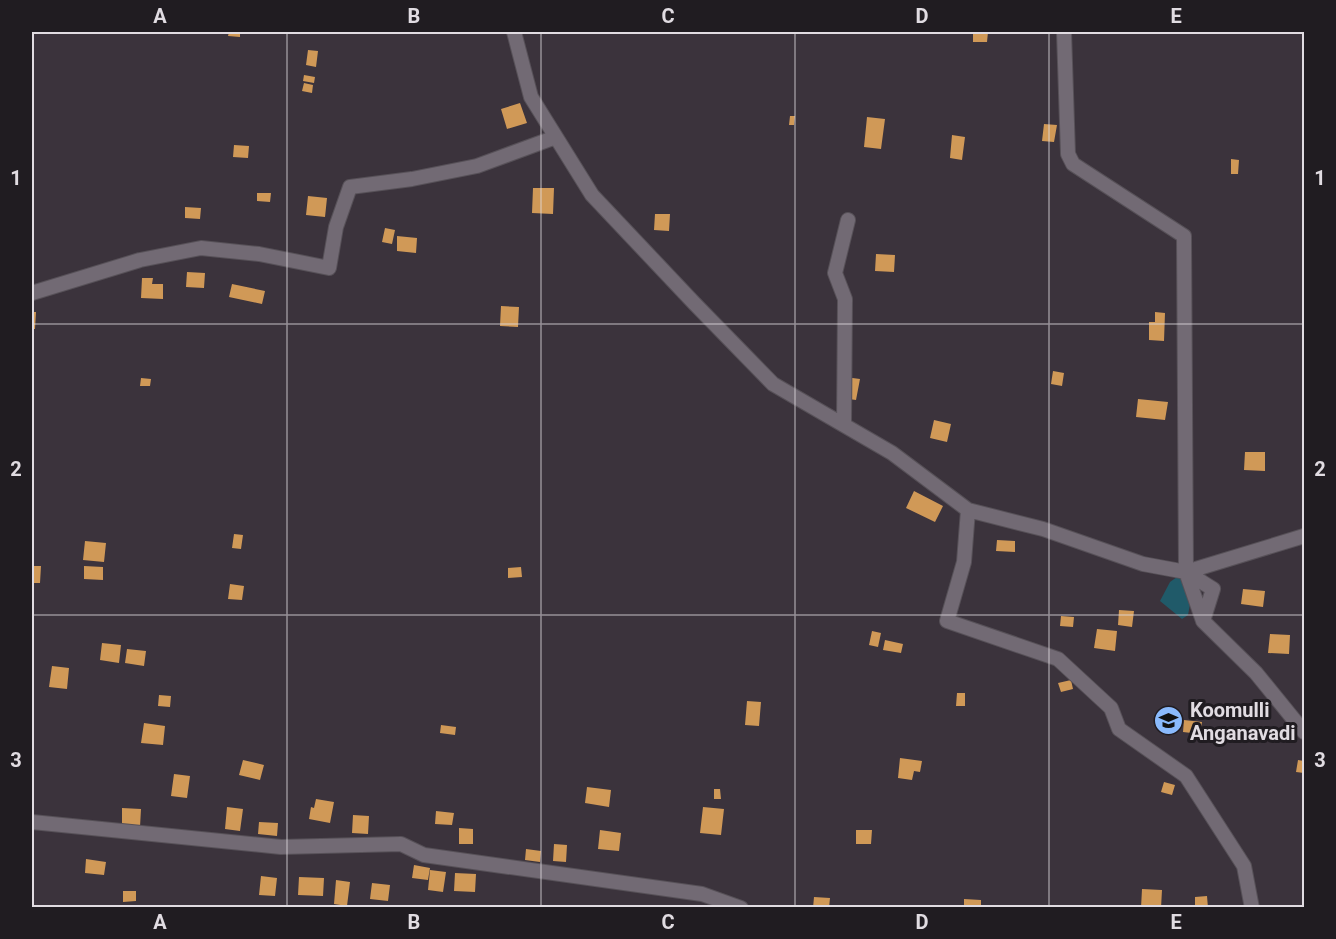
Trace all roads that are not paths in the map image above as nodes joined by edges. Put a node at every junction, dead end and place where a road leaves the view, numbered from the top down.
1 (513, 32) edge
2 (1064, 32) edge
3 (556, 137) junction
4 (848, 220) dead end
5 (32, 293) edge
6 (844, 425) junction
7 (968, 510) junction
8 (1305, 536) edge
9 (1186, 572) junction
10 (1203, 621) junction
11 (1305, 732) edge
12 (32, 822) edge
13 (741, 908) edge
14 (1252, 908) edge

1 - 3 street
2 - 9 street
3 - 5 street
3 - 6 street
4 - 6 street
6 - 7 street
7 - 9 street
7 - 14 street
8 - 9 street
9 - 10 street
9 - 10 street
10 - 11 street
12 - 13 street

